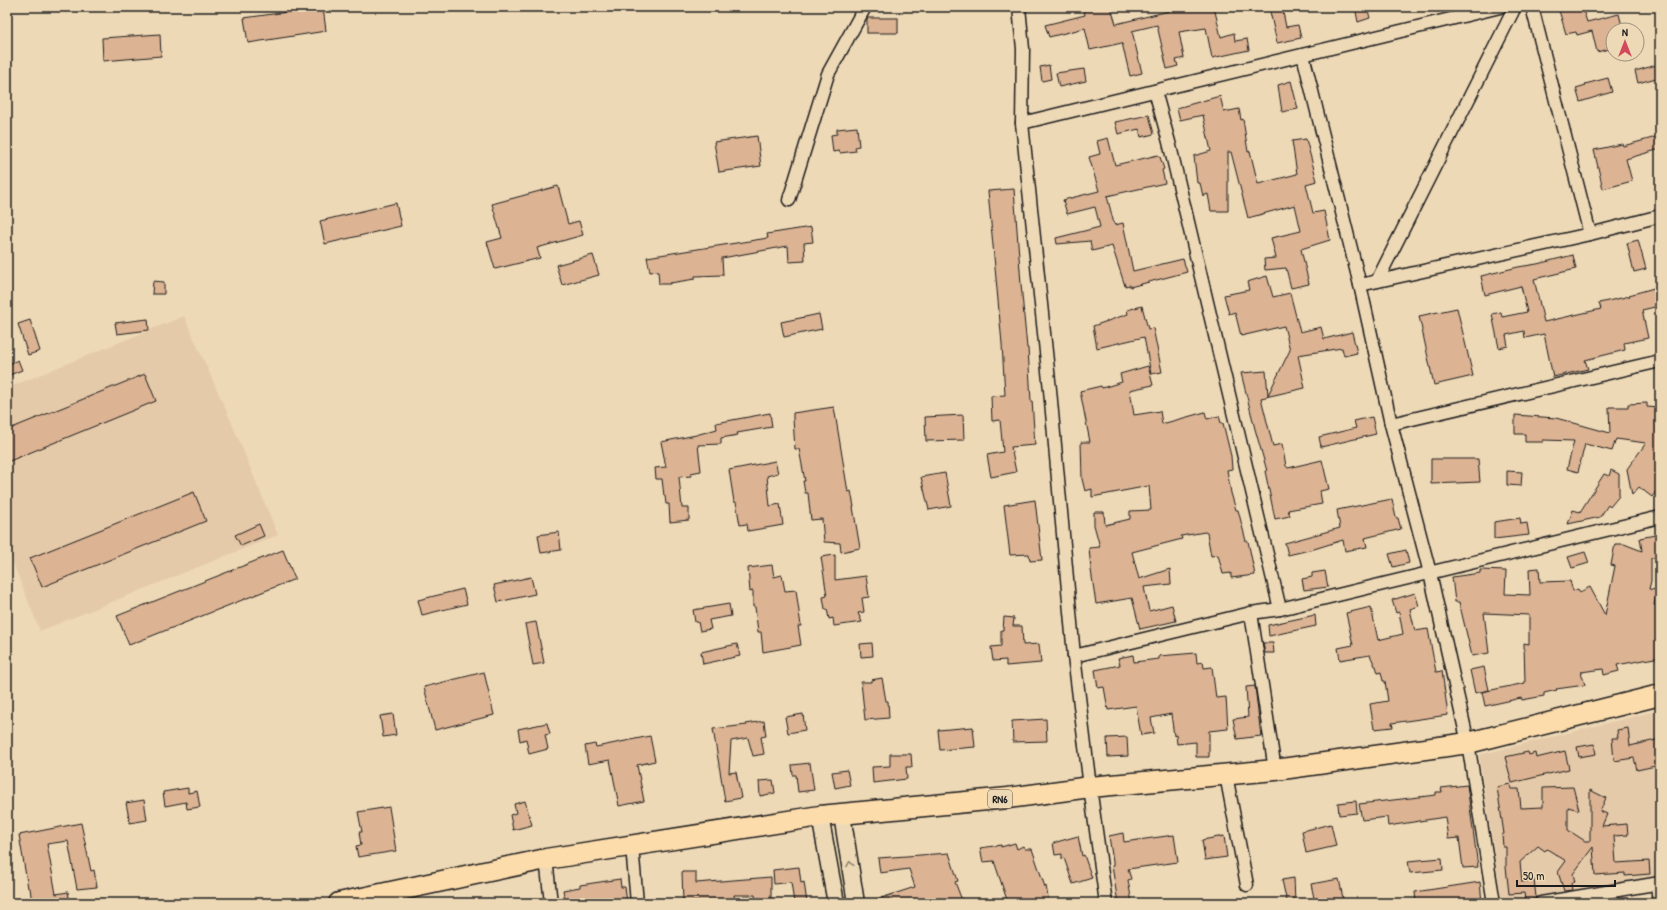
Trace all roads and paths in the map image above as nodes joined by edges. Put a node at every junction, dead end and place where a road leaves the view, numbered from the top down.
1 (866, 7) edge
2 (1019, 7) edge
3 (1500, 7) edge
4 (1515, 7) edge
5 (1532, 7) edge
6 (1303, 55) junction
7 (1155, 91) junction
8 (1022, 123) junction
9 (789, 200) dead end
10 (1660, 216) edge
11 (1590, 234) junction
12 (1377, 281) junction
13 (1360, 285) junction
14 (1660, 361) edge
15 (1391, 424) junction
16 (1660, 517) edge
17 (1430, 573) junction
18 (1280, 609) junction
19 (1250, 613) junction
20 (1074, 656) junction
21 (1660, 695) edge
22 (1468, 743) junction
23 (1275, 770) junction
24 (1226, 775) junction
25 (1090, 787) junction
26 (842, 814) junction
27 (820, 816) junction
28 (632, 846) junction
29 (546, 859) junction
30 (1658, 884) edge
31 (1247, 885) dead end
32 (339, 903) edge
33 (551, 903) edge
34 (637, 903) edge
35 (836, 903) edge
36 (856, 903) edge
37 (1106, 903) edge
38 (1494, 903) edge
39 (1541, 903) edge
40 (1659, 903) edge

1 - 9 street
2 - 8 street
3 - 6 street
4 - 12 street
5 - 11 street
6 - 7 street
6 - 13 street
7 - 8 street
7 - 18 street
8 - 20 street
10 - 11 street
11 - 12 street
12 - 13 street
13 - 15 street
14 - 15 street
15 - 17 street
16 - 17 street
17 - 18 street
17 - 22 street
18 - 19 street
19 - 20 street
19 - 23 street
20 - 25 street
21 - 22 main road, RN6
22 - 23 main road, RN6
22 - 38 street
23 - 24 main road, RN6
24 - 25 main road, RN6
24 - 31 street
25 - 26 main road, RN6
25 - 37 street
26 - 27 main road, RN6
36 -> 26 street
27 - 28 main road, RN6
27 - 35 street
28 - 29 main road, RN6
28 - 34 street
29 - 32 main road, RN6
29 - 33 street
30 - 39 street
30 - 40 street

